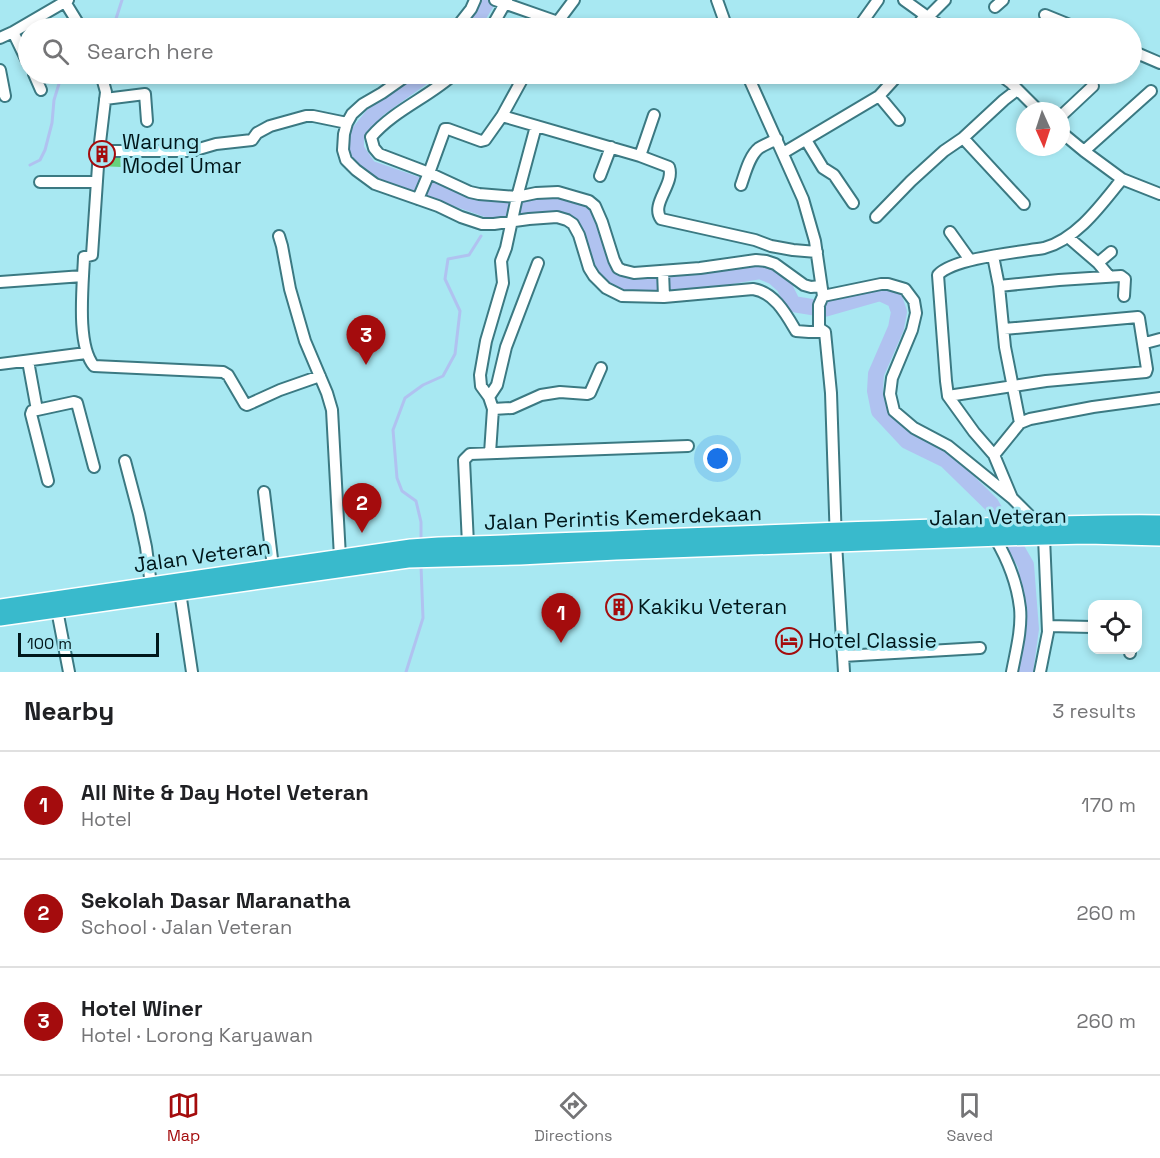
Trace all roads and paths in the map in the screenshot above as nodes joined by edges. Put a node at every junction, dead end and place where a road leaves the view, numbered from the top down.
1 (475, 0) edge
2 (574, 0) edge
3 (717, 0) edge
4 (878, 0) edge
5 (904, 0) edge
6 (945, 0) edge
7 (67, 1) edge
8 (501, 1) edge
9 (1045, 15) dead end
10 (926, 16) junction
11 (37, 18) edge
12 (76, 18) edge
13 (464, 18) edge
14 (495, 18) edge
15 (540, 18) edge
16 (561, 18) edge
17 (723, 18) edge
18 (865, 18) edge
19 (929, 18) edge
20 (1052, 18) edge
21 (18, 29) edge
22 (13, 32) junction
23 (0, 38) edge
24 (18, 42) edge
25 (1142, 56) edge
26 (1160, 63) edge
27 (0, 70) edge
28 (38, 84) edge
29 (104, 84) edge
30 (395, 84) edge
31 (440, 84) edge
32 (520, 84) edge
33 (752, 84) edge
34 (890, 84) edge
35 (1012, 84) edge
36 (1093, 86) dead end
37 (41, 90) dead end
38 (1017, 90) junction
39 (1151, 91) dead end
40 (5, 96) dead end
41 (879, 96) junction
42 (105, 99) junction
43 (1030, 102) edge
44 (1070, 108) edge
45 (654, 115) dead end
46 (502, 116) junction
47 (899, 120) dead end
48 (147, 121) dead end
49 (346, 123) junction
50 (536, 126) junction
51 (963, 138) junction
52 (777, 139) junction
53 (1070, 139) edge
54 (806, 140) junction
55 (611, 147) junction
56 (99, 151) junction
57 (1084, 151) junction
58 (783, 153) junction
59 (640, 156) junction
60 (600, 176) dead end
61 (427, 177) junction
62 (1122, 178) junction
63 (40, 182) dead end
64 (97, 182) junction
65 (741, 185) dead end
66 (1160, 194) edge
67 (419, 196) junction
68 (517, 200) junction
69 (853, 203) dead end
70 (1024, 204) dead end
71 (876, 217) dead end
72 (512, 220) junction
73 (950, 232) dead end
74 (279, 236) dead end
75 (1069, 238) junction
76 (817, 252) junction
77 (1111, 252) dead end
78 (993, 256) junction
79 (970, 260) junction
80 (538, 262) dead end
81 (1098, 263) junction
82 (663, 273) junction
83 (83, 276) junction
84 (1109, 276) junction
85 (0, 282) edge
86 (999, 286) junction
87 (664, 294) junction
88 (821, 296) junction
89 (1124, 296) dead end
90 (1004, 329) junction
91 (822, 330) junction
92 (1160, 339) edge
93 (1143, 341) junction
94 (86, 353) junction
95 (27, 361) junction
96 (0, 364) edge
97 (602, 368) dead end
98 (320, 376) junction
99 (1011, 385) junction
100 (948, 396) junction
101 (489, 397) junction
102 (1160, 398) edge
103 (493, 409) junction
104 (37, 410) junction
105 (1020, 423) junction
106 (688, 446) dead end
107 (490, 453) junction
108 (994, 455) junction
109 (125, 461) dead end
110 (94, 467) dead end
111 (48, 481) dead end
112 (264, 492) dead end
113 (1012, 498) junction
114 (1160, 523) edge
115 (1037, 531) junction
116 (997, 534) junction
117 (1160, 538) edge
118 (837, 539) junction
119 (468, 551) junction
120 (410, 553) junction
121 (340, 558) junction
122 (273, 567) junction
123 (151, 585) junction
124 (180, 592) junction
125 (0, 607) edge
126 (57, 610) junction
127 (0, 618) edge
128 (1048, 626) junction
129 (1088, 627) edge
130 (980, 648) dead end
131 (843, 656) junction
132 (69, 672) edge
133 (192, 672) edge
134 (843, 672) edge
135 (1012, 672) edge
136 (1040, 672) edge

1 - 13 street
2 - 16 street
3 - 17 street
4 - 18 street
5 - 10 street
6 - 10 street
7 - 11 street
7 - 12 street
8 - 14 street
8 - 15 street
9 - 20 street
10 - 19 street
21 - 22 street
22 - 23 street
22 - 24 street
25 - 26 street
27 - 40 street
28 - 37 street
29 - 42 street
30 - 49 street
31 - 61 street
32 - 46 street
33 - 52 street
34 - 41 street
35 - 38 street
36 - 44 street
38 - 43 street
38 - 51 street
39 - 57 street
41 - 47 street
41 - 54 street
42 - 48 street
42 - 56 street
45 - 59 street
46 - 50 street
46 - 61 street
49 - 56 street
49 - 67 street
50 - 55 street
50 - 68 street
51 - 70 street
51 - 71 street
52 - 58 street
52 - 65 street
53 - 57 street
54 - 58 street
54 - 69 street
55 - 59 street
55 - 60 street
56 - 64 street
57 - 62 street
58 - 76 street
59 - 76 street
61 - 67 street
61 - 68 street
62 - 66 street
62 - 75 street
63 - 64 street
64 - 83 street
67 - 72 street
68 - 72 street
68 - 82 street
72 - 87 street
72 - 101 street
73 - 79 street
74 - 98 street
75 - 78 street
75 - 81 street
76 - 88 street
77 - 81 street
78 - 79 street
78 - 86 street
79 - 100 street
80 - 101 street
81 - 84 street
82 - 87 street
82 - 88 street
83 - 85 street
83 - 94 street
84 - 86 street
84 - 89 street
86 - 90 street
87 - 91 street
88 - 91 street
88 - 113 street
90 - 93 street
90 - 99 street
91 - 118 street
92 - 93 street
93 - 99 street
94 - 95 street
94 - 98 street
95 - 96 street
95 - 104 street
97 - 103 street
98 - 121 street
99 - 100 street
99 - 105 street
100 - 108 street
101 - 103 street
102 - 105 street
103 - 107 street
104 - 110 street
104 - 111 street
105 - 108 street
106 - 107 street
107 - 119 street
108 - 113 street
109 - 123 street
112 - 122 street
113 - 115 street
114 - 115 highway, Jalan Veteran
115 - 116 highway, Jalan Veteran
115 - 117 highway, Jalan Veteran
115 - 128 street
116 - 118 highway, Jalan Veteran
116 - 135 street
118 - 119 highway, Jalan Perintis Kemerdekaan
118 - 131 street
119 - 120 highway, Jalan Perintis Kemerdekaan
120 - 121 highway, Jalan Veteran
120 - 124 highway, Jalan Veteran
121 - 122 highway, Jalan Veteran
122 - 123 highway, Jalan Veteran
123 - 125 highway, Jalan Veteran
124 - 126 highway, Jalan Veteran
124 - 133 street
126 - 127 highway, Jalan Veteran
126 - 132 street
128 - 129 street
128 - 136 street
130 - 131 street
131 - 134 street

